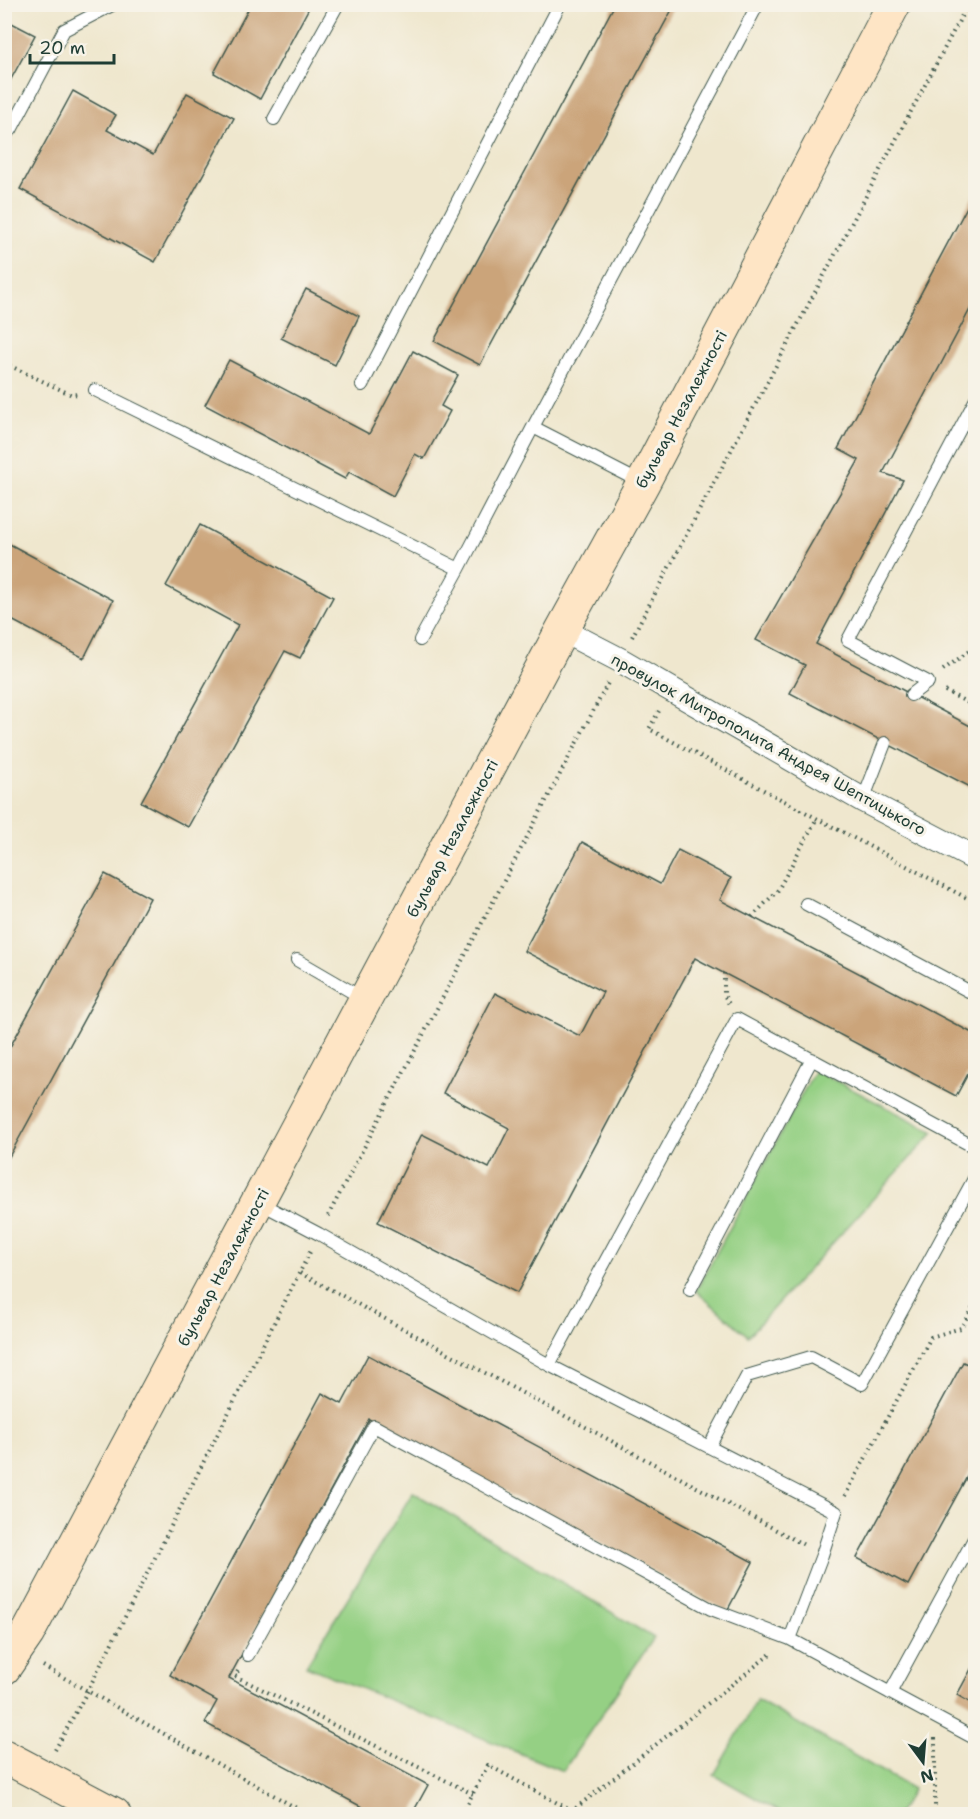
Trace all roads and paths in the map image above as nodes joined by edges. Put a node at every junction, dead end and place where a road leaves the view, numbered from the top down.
1 (114, 4) edge
2 (338, 4) edge
3 (560, 4) edge
4 (894, 4) edge
5 (968, 4) edge
6 (758, 5) edge
7 (274, 119) dead end
8 (11, 130) dead end
9 (4, 363) edge
10 (362, 385) dead end
11 (95, 390) joint
12 (975, 399) edge
13 (533, 427) junction
14 (643, 483) junction
15 (459, 569) junction
16 (562, 630) junction
17 (420, 640) dead end
18 (975, 646) edge
19 (620, 660) junction
20 (928, 682) junction
21 (671, 689) junction
22 (911, 695) dead end
23 (975, 707) edge
24 (885, 743) dead end
25 (863, 800) junction
26 (817, 818) junction
27 (975, 859) edge
28 (778, 890) junction
29 (788, 895) dead end
30 (975, 903) edge
31 (806, 904) dead end
32 (752, 917) dead end
33 (297, 960) dead end
34 (724, 973) dead end
35 (975, 995) edge
36 (366, 1000) junction
37 (737, 1019) junction
38 (812, 1059) junction
39 (975, 1148) edge
40 (975, 1175) edge
41 (258, 1202) junction
42 (319, 1234) junction
43 (300, 1273) junction
44 (690, 1290) dead end
45 (975, 1301) edge
46 (549, 1365) junction
47 (709, 1447) junction
48 (836, 1512) junction
49 (975, 1535) edge
50 (822, 1555) junction
51 (790, 1639) junction
52 (248, 1655) joint
53 (11, 1660) edge
54 (88, 1690) junction
55 (890, 1693) junction
56 (935, 1717) junction
57 (975, 1739) edge
58 (4, 1756) edge
59 (41, 1775) junction
60 (473, 1794) junction
61 (25, 1815) edge
62 (114, 1815) edge
63 (308, 1815) edge
64 (462, 1815) edge
65 (935, 1815) edge

1 - 8 lane
2 - 7 lane
3 - 10 lane
4 - 14 main road, бульвар Незалежності
5 - 19 path
6 - 13 lane
9 - 11 path
11 - 15 lane
12 - 20 lane
13 - 14 lane
13 - 15 lane
14 - 16 main road, бульвар Незалежності
15 - 17 lane
16 - 19 street, провулок Митрополита Андрея Шептицького
16 - 36 main road, бульвар Незалежності
18 - 20 path
19 - 21 street, провулок Митрополита Андрея Шептицького
19 - 42 path
20 - 22 lane
20 - 23 path
21 - 25 street, провулок Митрополита Андрея Шептицького
21 - 26 path
24 - 25 lane
25 - 27 street, провулок Митрополита Андрея Шептицького
26 - 28 path
26 - 30 path
28 - 29 path
28 - 32 path
31 - 35 lane
33 - 36 lane
34 - 37 path
36 - 41 main road, бульвар Незалежності
37 - 38 lane
37 - 46 lane
38 - 39 lane
38 - 44 lane
40 - 47 lane
41 - 42 lane
41 - 53 main road, бульвар Незалежності
42 - 43 path
42 - 46 lane
43 - 50 path
43 - 54 path
45 - 48 path
46 - 47 lane
47 - 48 lane
48 - 50 lane
49 - 55 lane
50 - 51 lane
51 - 52 lane
51 - 55 lane
51 - 60 path
52 - 60 path
53 - 54 path
54 - 59 path
54 - 63 path
55 - 56 lane
56 - 57 lane
56 - 65 path
58 - 59 main road
59 - 61 path
59 - 62 main road
60 - 64 path

